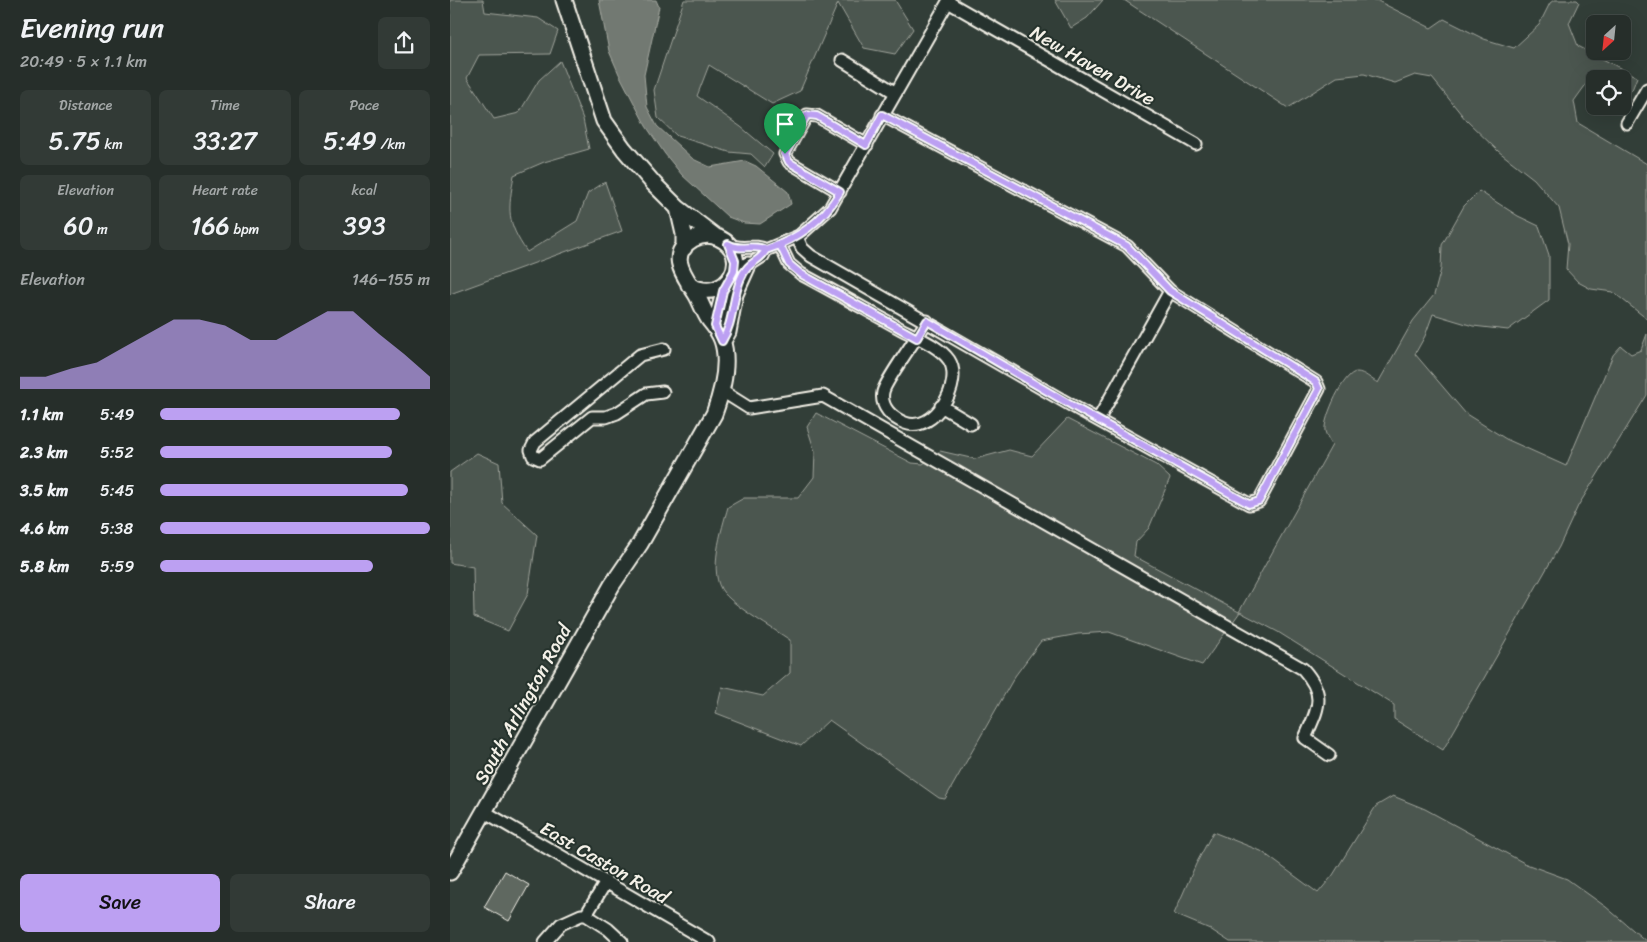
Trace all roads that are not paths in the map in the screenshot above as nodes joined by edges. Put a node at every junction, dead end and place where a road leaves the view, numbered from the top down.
1 (564, 0) edge
2 (948, 1) edge
3 (842, 60) dead end
4 (1647, 89) edge
5 (896, 94) junction
6 (882, 115) junction
7 (1626, 123) dead end
8 (1196, 144) dead end
9 (866, 145) junction
10 (840, 192) junction
11 (678, 208) junction
12 (797, 237) junction
13 (722, 240) junction
14 (780, 245) junction
15 (684, 248) junction
16 (766, 250) junction
17 (748, 265) junction
18 (729, 281) junction
19 (689, 285) junction
20 (1170, 291) junction
21 (927, 321) junction
22 (715, 326) junction
23 (917, 338) junction
24 (722, 341) junction
25 (664, 349) dead end
26 (722, 391) junction
27 (663, 392) dead end
28 (941, 406) junction
29 (1098, 420) junction
30 (971, 424) dead end
31 (1330, 755) dead end
32 (485, 812) junction
33 (450, 872) edge
34 (606, 882) junction
35 (586, 915) junction
36 (545, 942) edge
37 (622, 942) edge
38 (709, 942) edge

1 - 11 main road
2 - 5 street
2 - 8 street, New Haven Drive
3 - 5 street
4 - 7 street
5 - 6 street
6 - 9 street
6 - 20 street
9 - 10 street
9 - 10 street
10 - 12 street
11 - 13 main road
11 - 15 main road
12 - 14 street
12 - 21 street
13 - 15 main road
13 - 16 street
13 - 18 main road
14 - 16 street
14 - 23 street
15 - 19 main road
16 - 17 street
17 - 18 street
17 - 24 main road
18 - 19 main road
18 - 22 main road
19 - 22 main road
20 - 29 street
20 - 29 street
21 - 23 street
21 - 29 street
22 - 24 main road
23 - 28 street
23 - 28 street
24 - 26 main road, South Arlington Road
25 - 27 street
26 - 31 street
26 - 32 main road, South Arlington Road
28 - 30 street
32 - 33 main road, South Arlington Road
32 - 34 street, East Caston Road
34 - 35 street
34 - 38 street, East Caston Road
35 - 36 street
35 - 37 street

